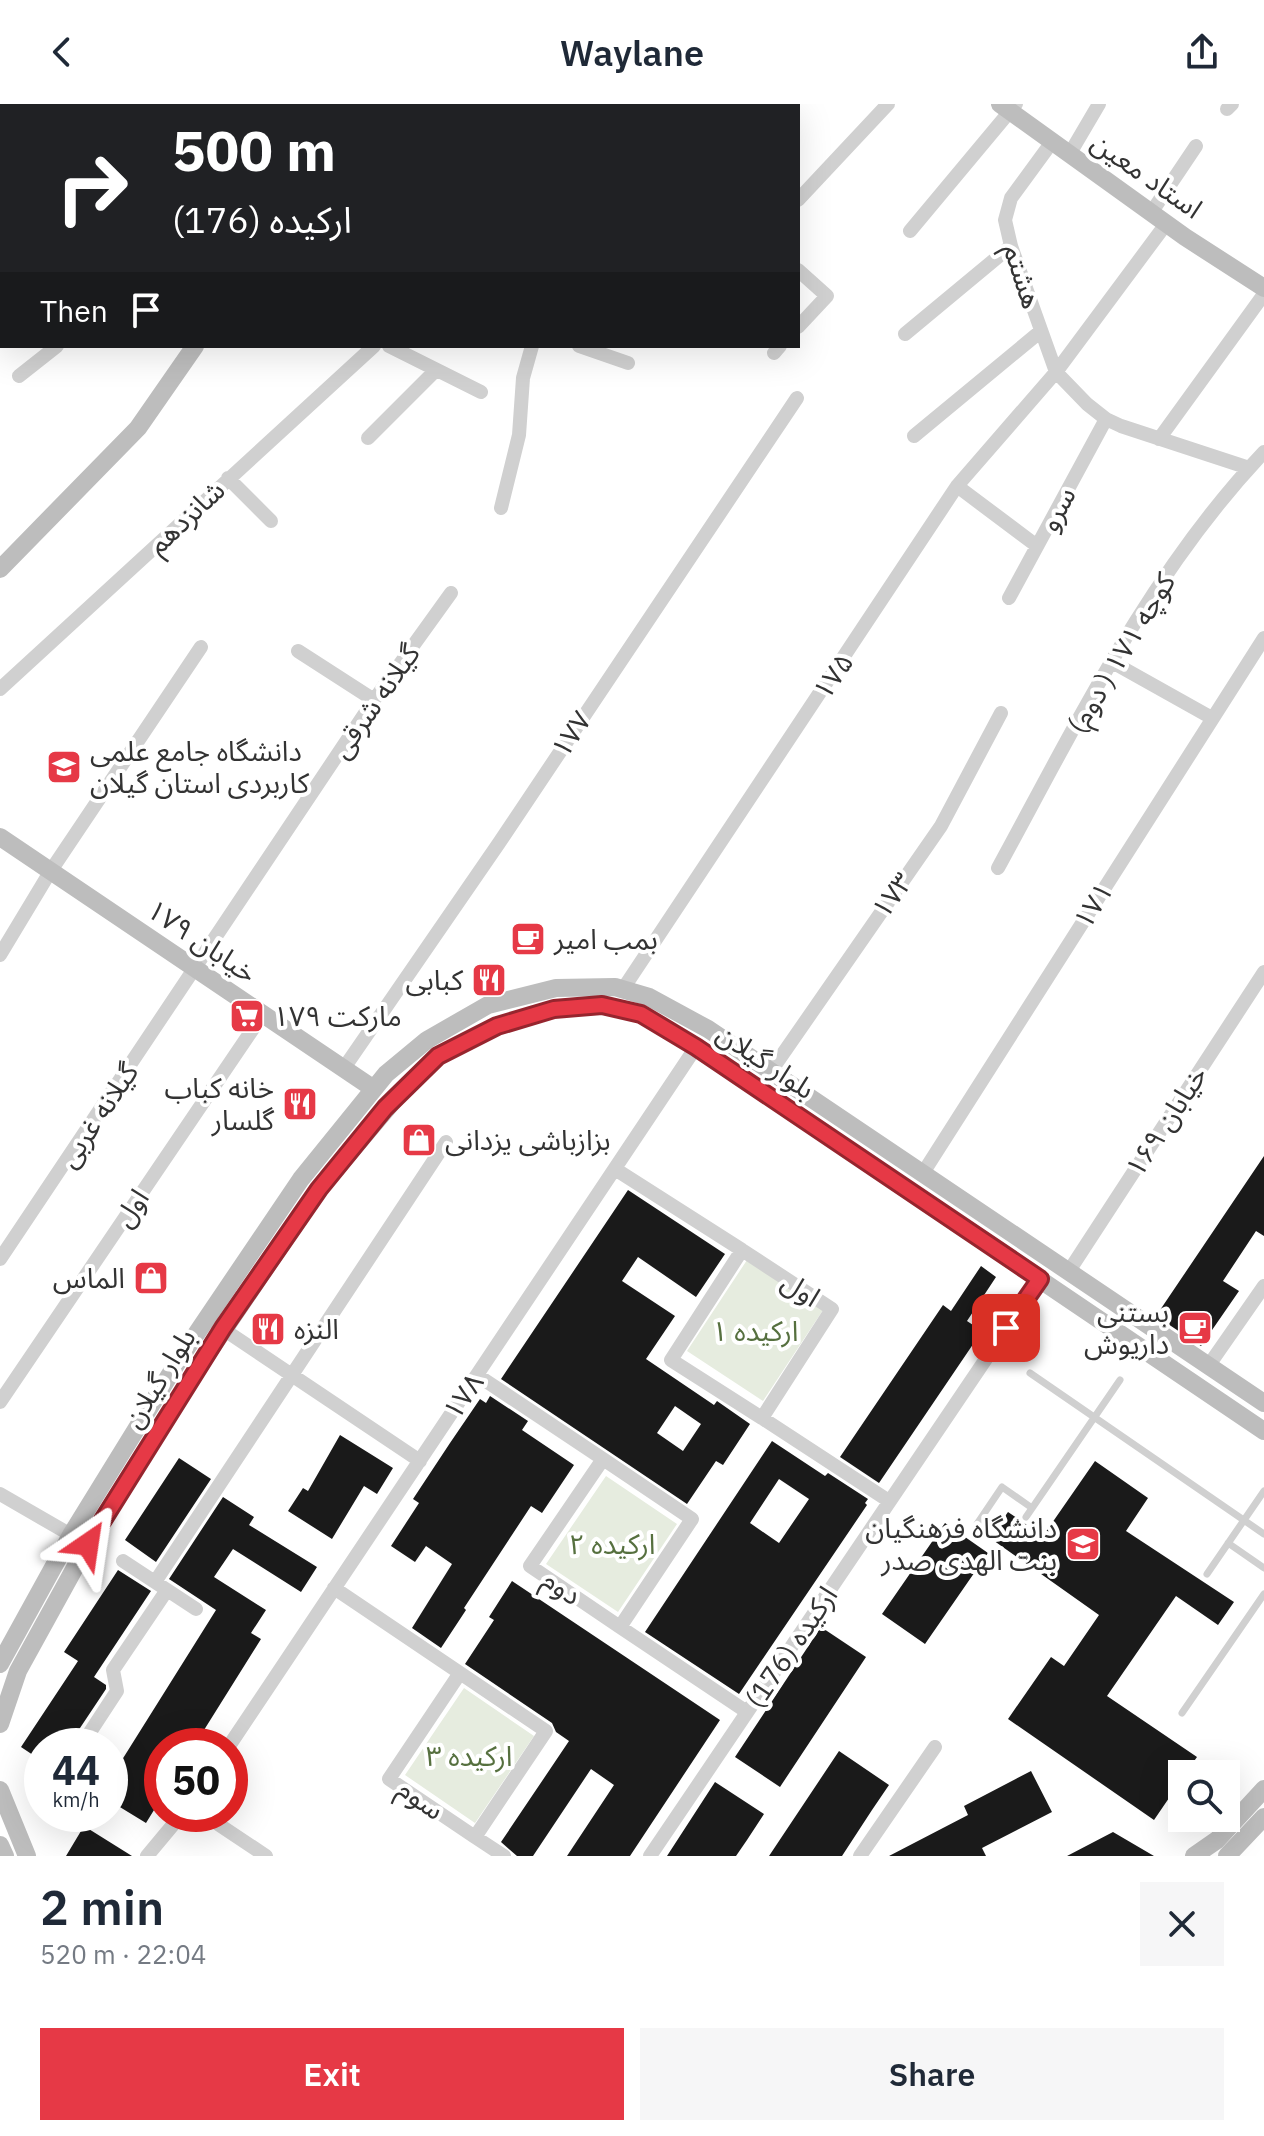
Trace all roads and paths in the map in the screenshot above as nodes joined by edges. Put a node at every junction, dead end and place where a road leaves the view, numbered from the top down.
1 (888, 104) edge
2 (1099, 104) edge
3 (1009, 106) edge
4 (1052, 142) junction
5 (1196, 146) dead end
6 (1069, 155) junction
7 (800, 198) edge
8 (1159, 218) junction
9 (910, 231) dead end
10 (1011, 246) junction
11 (800, 272) edge
12 (1264, 288) edge
13 (1264, 294) edge
14 (800, 325) edge
15 (1041, 331) junction
16 (905, 334) dead end
17 (54, 348) edge
18 (194, 348) edge
19 (372, 348) edge
20 (393, 348) edge
21 (531, 348) edge
22 (585, 348) edge
23 (628, 363) dead end
24 (436, 370) junction
25 (1056, 372) junction
26 (19, 376) dead end
27 (481, 392) dead end
28 (797, 398) dead end
29 (1106, 419) junction
30 (914, 436) dead end
31 (368, 438) dead end
32 (1159, 439) junction
33 (1264, 452) edge
34 (1249, 468) junction
35 (228, 478) junction
36 (957, 486) junction
37 (501, 508) dead end
38 (271, 521) dead end
39 (1037, 546) junction
40 (0, 569) edge
41 (451, 593) dead end
42 (1009, 598) dead end
43 (1264, 638) edge
44 (201, 647) dead end
45 (298, 651) dead end
46 (1112, 662) junction
47 (0, 689) edge
48 (374, 700) junction
49 (1001, 713) dead end
50 (1212, 718) junction
51 (0, 837) edge
52 (998, 868) dead end
53 (50, 872) junction
54 (0, 955) edge
55 (195, 971) junction
56 (1264, 972) edge
57 (623, 989) junction
58 (263, 1014) junction
59 (696, 1047) junction
60 (344, 1068) junction
61 (771, 1071) junction
62 (374, 1089) junction
63 (446, 1142) dead end
64 (615, 1169) junction
65 (923, 1173) junction
66 (742, 1250) junction
67 (0, 1259) edge
68 (1069, 1271) junction
69 (1040, 1279) junction
70 (1264, 1286) edge
71 (206, 1319) junction
72 (223, 1328) junction
73 (1209, 1365) junction
74 (1030, 1373) dead end
75 (292, 1374) junction
76 (477, 1375) junction
77 (1120, 1380) dead end
78 (0, 1402) edge
79 (1264, 1403) edge
80 (1095, 1417) junction
81 (762, 1418) junction
82 (1264, 1431) edge
83 (603, 1459) junction
84 (420, 1461) junction
85 (1264, 1491) edge
86 (0, 1494) edge
87 (889, 1501) junction
88 (1032, 1508) junction
89 (1026, 1517) dead end
90 (1244, 1520) junction
91 (977, 1524) dead end
92 (1264, 1534) edge
93 (71, 1535) junction
94 (1228, 1543) junction
95 (123, 1561) dead end
96 (1264, 1568) edge
97 (1207, 1574) dead end
98 (161, 1586) junction
99 (334, 1588) junction
100 (1264, 1594) edge
101 (196, 1609) dead end
102 (620, 1627) junction
103 (0, 1664) edge
104 (460, 1673) junction
105 (747, 1712) junction
106 (1182, 1713) dead end
107 (0, 1724) edge
108 (93, 1728) edge
109 (241, 1728) edge
110 (935, 1747) dead end
111 (1264, 1789) edge
112 (0, 1790) edge
113 (1264, 1817) edge
114 (167, 1832) edge
115 (223, 1832) edge
116 (475, 1837) junction
117 (0, 1845) edge
118 (243, 1850) edge
119 (5, 1856) edge
120 (27, 1856) edge
121 (147, 1856) edge
122 (266, 1856) edge
123 (504, 1856) edge
124 (650, 1856) edge
125 (860, 1856) edge
126 (1194, 1856) edge
127 (1227, 1856) edge

1 - 7 street
2 - 6 street
3 - 4 main road, استاد معین
3 - 9 street
4 - 6 main road, استاد معین
4 - 10 street, هشتم
5 - 8 street, ۱۷۵
6 - 8 main road, استاد معین
8 - 12 main road, استاد معین
8 - 25 street, ۱۷۵
10 - 15 street, هشتم
10 - 16 street
11 - 14 street
13 - 32 street
15 - 25 street, هشتم
15 - 30 street
17 - 26 street
18 - 40 main road
19 - 35 street, شانزدهم
20 - 24 street
21 - 37 street
22 - 23 street
24 - 27 street
24 - 31 street
25 - 29 street
25 - 36 street, ۱۷۵
28 - 60 street, ۱۷۷
29 - 32 street
29 - 39 street, سرو
32 - 34 street
33 - 34 street, کوچه ۱۷۱ ( دوم)
34 - 46 street, کوچه ۱۷۱ ( دوم)
35 - 38 street
35 - 47 street, شانزدهم
36 - 39 street
36 - 57 street, ۱۷۵
39 - 42 street, سرو
41 - 48 street, گیلانه شرقی
43 - 50 street, ۱۷۱
44 - 53 street
45 - 48 street
46 - 50 street
46 - 52 street, کوچه ۱۷۱ ( دوم)
48 - 55 street, گیلانه شرقی
49 - 61 street, ۱۷۳
50 - 65 street, ۱۷۱
51 - 53 main road, خیابان ۱۷۹
53 - 54 street
53 - 55 main road, خیابان ۱۷۹
55 - 58 main road, خیابان ۱۷۹
55 - 67 street, گیلانه غربی
56 - 68 street, خیابان ۱۶۹
57 - 61 main road, بلوار گیلان
57 - 62 main road, بلوار گیلان
58 - 60 main road, خیابان ۱۷۹
58 - 78 street, اول
59 - 64 street, ۱۷۸
59 - 69 main road, بلوار گیلان
59 - 72 main road, بلوار گیلان
60 - 62 main road, خیابان ۱۷۹
61 - 65 main road, بلوار گیلان
62 - 71 main road, بلوار گیلان
63 - 75 street
64 - 66 street, اول
64 - 76 street, ۱۷۸
65 - 68 main road, بلوار گیلان
66 - 81 street, اول
66 - 81 street
68 - 73 main road, بلوار گیلان
69 - 82 main road, بلوار گیلان
69 - 87 street, ارکیده (176)
70 - 73 street
71 - 72 street
71 - 93 main road, بلوار گیلان
72 - 75 street
72 - 107 main road, بلوار گیلان
73 - 79 main road, بلوار گیلان
74 - 80 lane
75 - 84 street
75 - 98 street
76 - 83 street
76 - 84 street, ۱۷۸
77 - 80 lane
80 - 88 lane
80 - 90 lane
81 - 87 street
83 - 102 street
83 - 102 street, دوم
84 - 99 street, ۱۷۸
85 - 90 lane
86 - 93 street
87 - 105 street, ارکیده (176)
88 - 89 lane
88 - 91 lane
90 - 92 lane
90 - 94 lane
93 - 103 main road, بلوار گیلان
94 - 96 lane
94 - 97 lane
95 - 98 street
98 - 101 street
98 - 108 street
99 - 104 street, سوم
99 - 109 street, ۱۷۸
100 - 106 lane
102 - 105 street, دوم
104 - 116 street, سوم
104 - 116 street, سوم
105 - 124 street, ارکیده (176)
110 - 125 street
111 - 126 main road
112 - 120 main road
113 - 127 main road
114 - 121 street
115 - 118 street
116 - 123 street, سوم
117 - 119 main road
118 - 122 street

